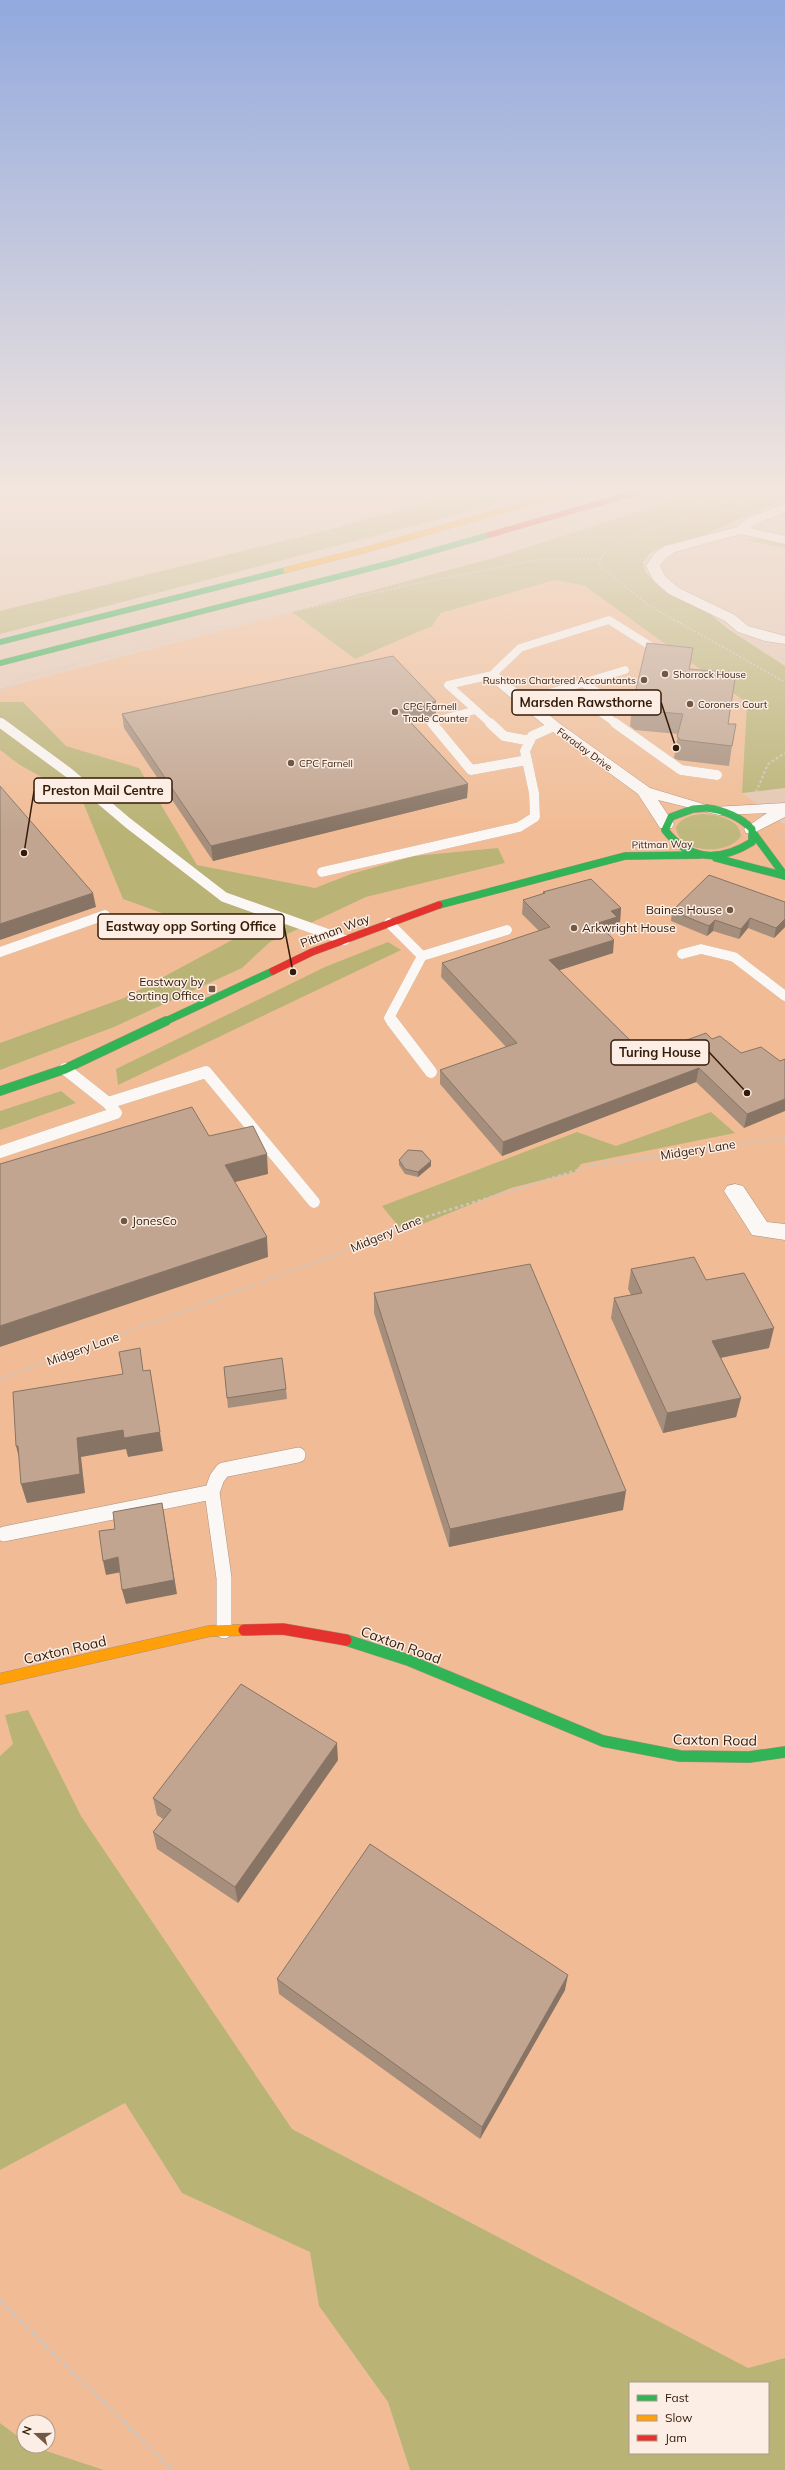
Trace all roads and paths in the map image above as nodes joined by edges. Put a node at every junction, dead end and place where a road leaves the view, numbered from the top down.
1 (158, 602) edge
2 (237, 602) edge
3 (334, 602) edge
4 (645, 602) edge
5 (700, 602) edge
6 (785, 640) edge
7 (0, 642) edge
8 (655, 649) edge
9 (0, 663) edge
10 (625, 670) dead end
11 (492, 675) junction
12 (785, 682) edge
13 (584, 683) junction
14 (0, 691) edge
15 (523, 701) junction
16 (476, 710) junction
17 (0, 722) edge
18 (554, 726) junction
19 (530, 741) junction
20 (785, 753) edge
21 (527, 760) junction
22 (718, 775) dead end
23 (644, 791) junction
24 (754, 808) junction
25 (713, 809) junction
26 (785, 809) edge
27 (663, 829) junction
28 (753, 832) junction
29 (638, 847) dead end
30 (704, 855) junction
31 (625, 856) junction
32 (322, 872) dead end
33 (785, 876) edge
34 (104, 915) dead end
35 (389, 923) junction
36 (507, 930) dead end
37 (346, 940) junction
38 (0, 952) edge
39 (682, 954) dead end
40 (422, 956) junction
41 (785, 996) edge
42 (65, 1069) junction
43 (431, 1072) dead end
44 (0, 1091) edge
45 (108, 1103) junction
46 (785, 1138) edge
47 (0, 1152) edge
48 (735, 1192) dead end
49 (314, 1202) dead end
50 (785, 1232) edge
51 (0, 1379) edge
52 (298, 1455) dead end
53 (212, 1492) junction
54 (4, 1534) dead end
55 (224, 1631) junction
56 (0, 1680) edge
57 (785, 1752) edge
58 (0, 2301) edge
59 (173, 2470) edge

1 - 7 main road
2 - 9 main road
3 - 14 path
4 - 12 path
5 - 6 street
8 - 11 lane
10 - 13 lane
11 - 15 street, Faraday Drive
11 - 16 lane
13 - 15 lane
13 - 22 lane
15 - 18 street, Faraday Drive
16 - 19 lane
16 - 21 lane
17 - 37 lane
18 - 19 lane
18 - 23 street, Faraday Drive
19 - 21 lane
20 - 24 path
21 - 32 lane
23 - 25 street, Faraday Drive
23 - 27 street, Faraday Drive
24 - 25 street, Faraday Drive
24 - 26 street, Faraday Drive
25 - 27 main road
25 - 28 main road, Pittman Way
26 - 28 street
27 - 30 main road
28 - 30 main road
28 - 33 main road, Pittman Way
29 - 31 main road, Pittman Way
30 - 31 main road, Pittman Way
30 - 33 main road, Pittman Way
31 - 35 main road, Pittman Way
34 - 38 lane
35 - 37 main road, Pittman Way
35 - 40 lane
36 - 40 lane
37 - 42 main road, Pittman Way
39 - 41 lane
40 - 43 lane
42 - 44 main road, Pittman Way
42 - 45 lane
45 - 47 lane
45 - 49 lane
46 - 51 path, Midgery Lane
48 - 50 street
52 - 53 lane
53 - 54 lane
53 - 55 lane
55 - 56 main road, Caxton Road
55 - 57 main road, Caxton Road
58 - 59 path

